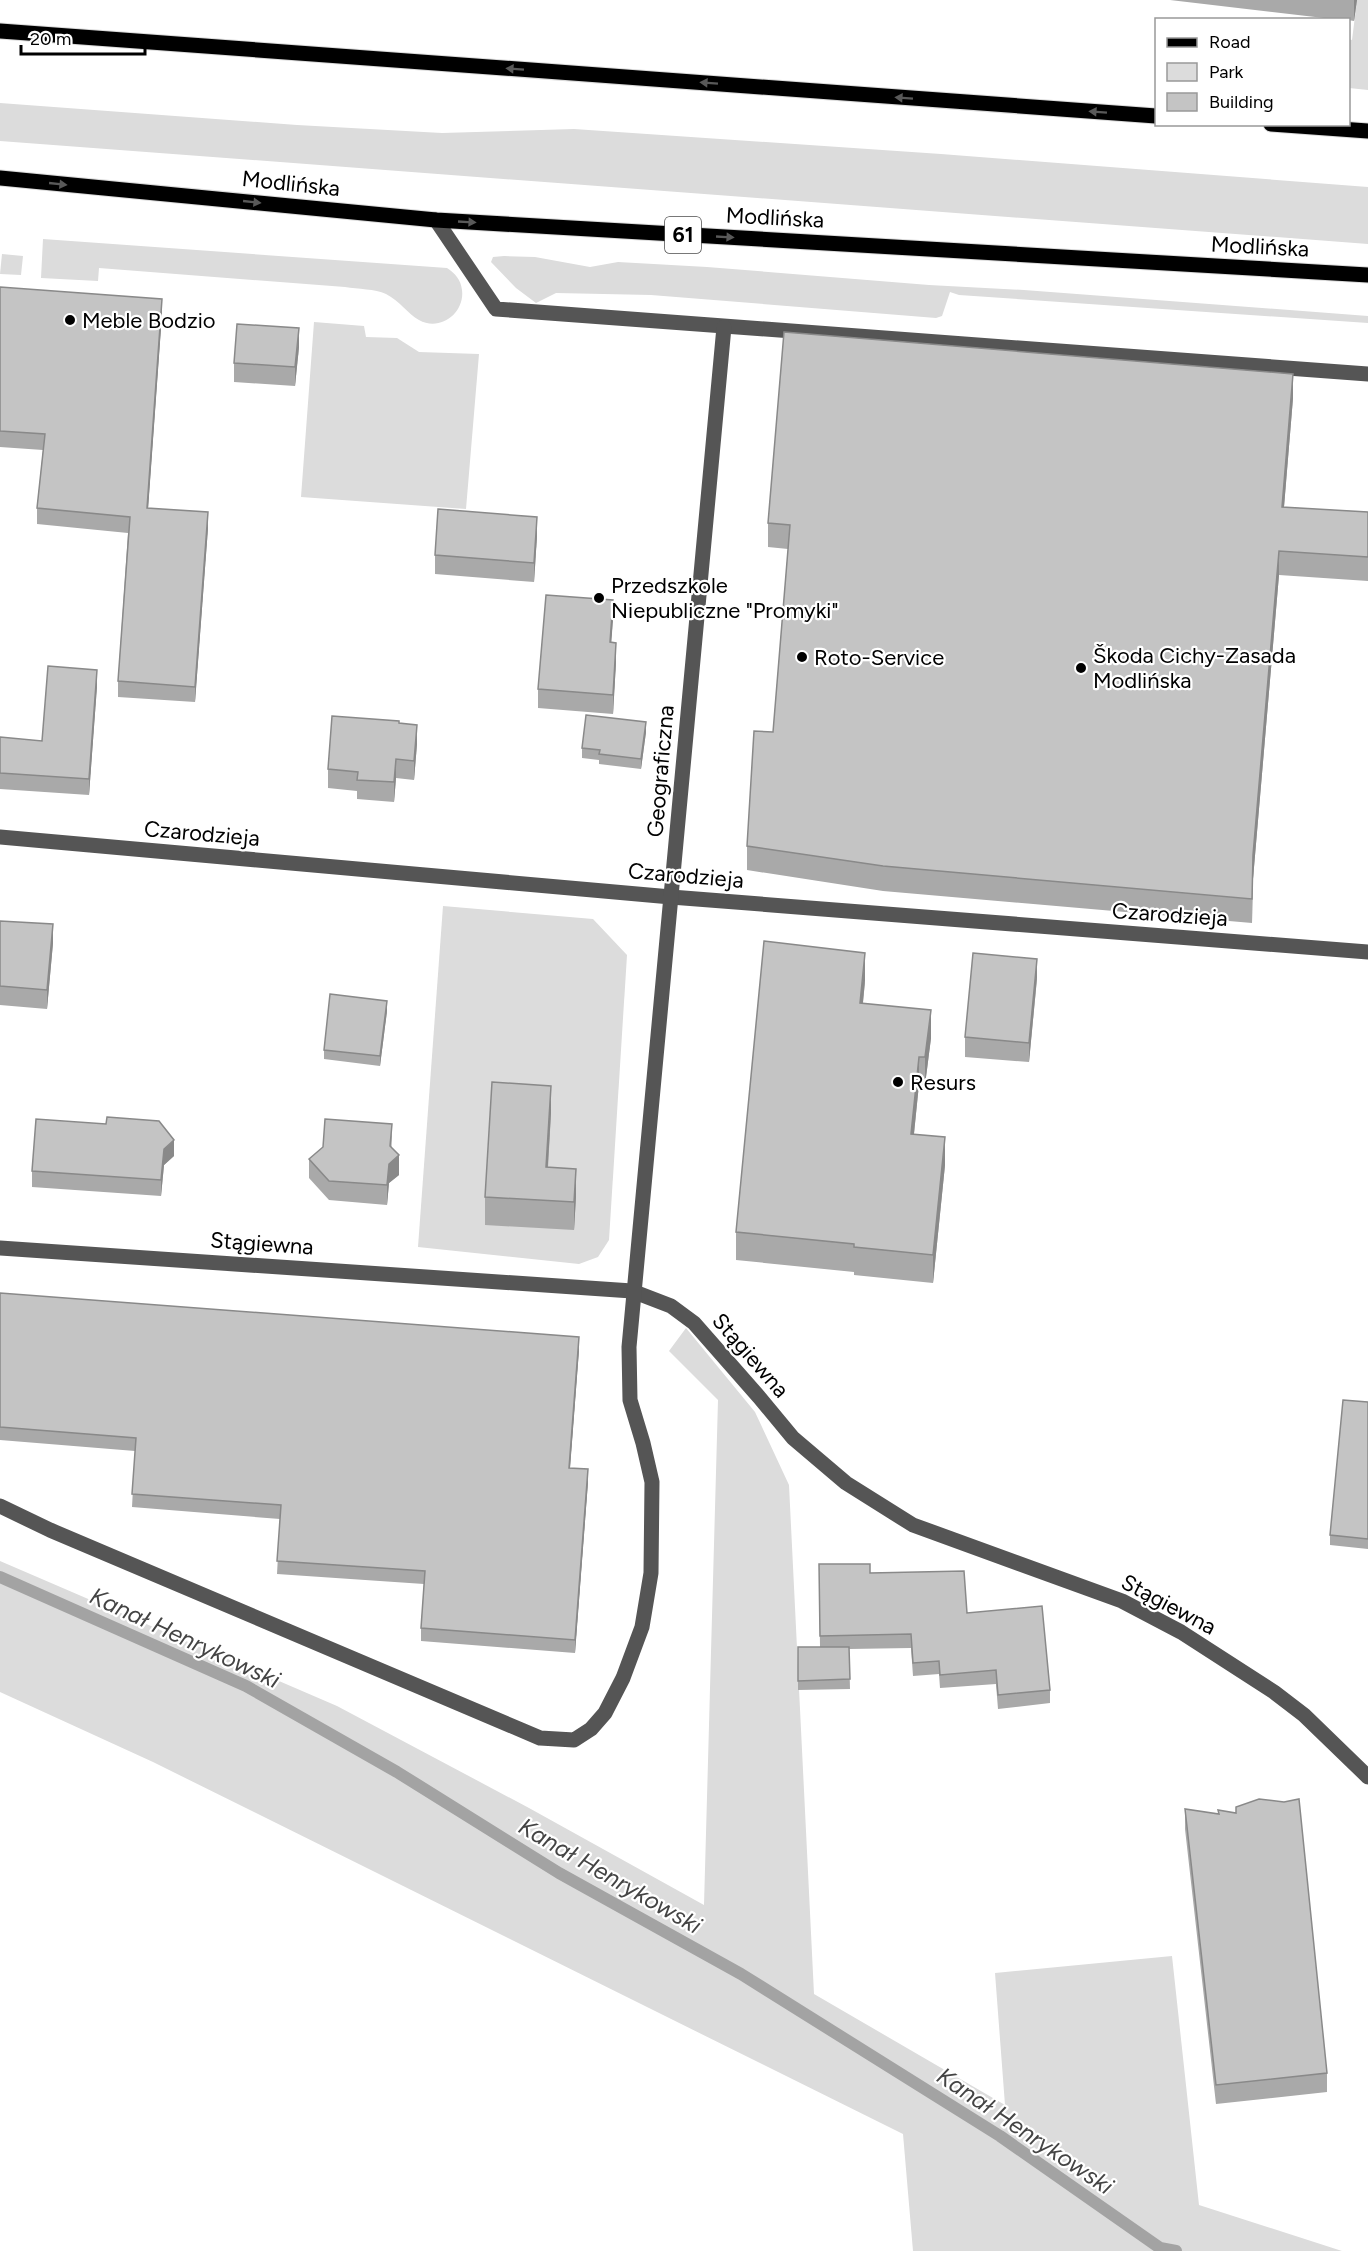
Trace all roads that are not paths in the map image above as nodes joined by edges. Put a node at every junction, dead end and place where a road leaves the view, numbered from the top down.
1 (0, 31) edge
2 (1155, 116) edge
3 (1299, 126) edge
4 (1368, 131) edge
5 (0, 178) edge
6 (436, 220) junction
7 (1368, 275) edge
8 (724, 327) junction
9 (1368, 374) edge
10 (0, 837) edge
11 (671, 897) junction
12 (1368, 952) edge
13 (0, 1248) edge
14 (632, 1291) junction
15 (0, 1506) edge
16 (1368, 1777) edge

2 -> 1 main road
3 - 4 main road
5 -> 6 main road, Modlińska / 61
6 -> 7 main road, Modlińska / 61
6 - 8 street
8 - 9 street
8 - 11 street, Geograficzna
10 - 11 street, Czarodzieja
11 - 12 street, Czarodzieja
11 - 14 street, Geograficzna
13 - 14 street, Stągiewna
14 - 15 street, Geograficzna
14 - 16 street, Stągiewna

